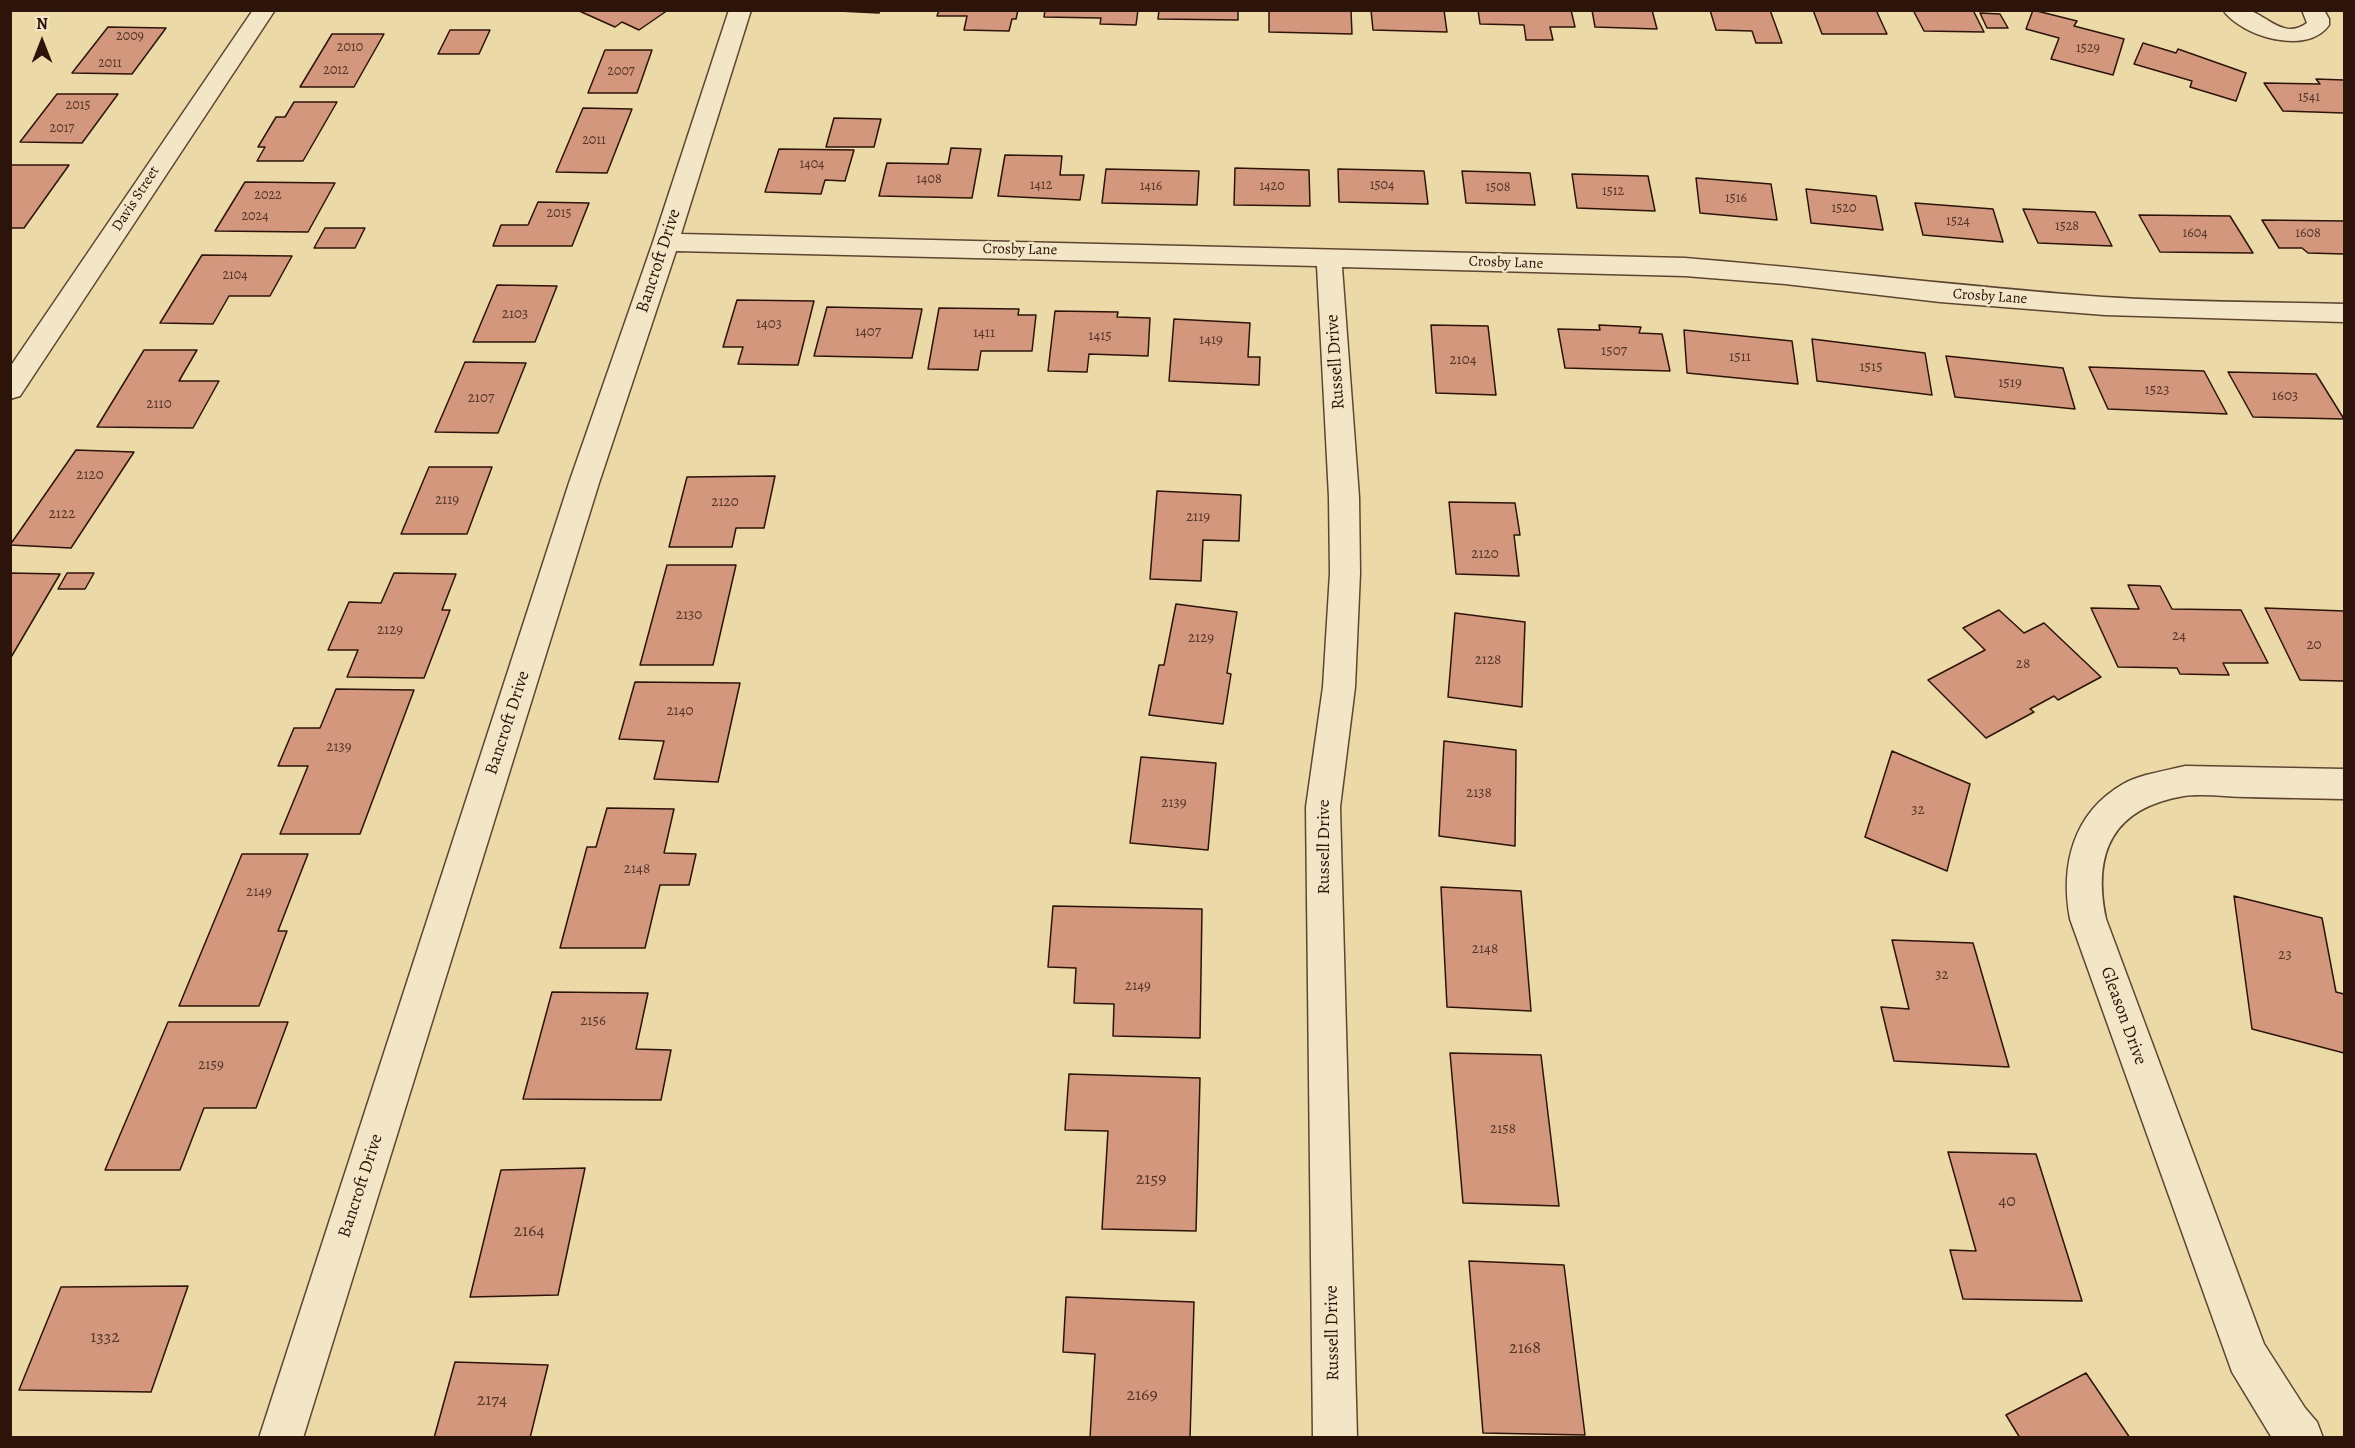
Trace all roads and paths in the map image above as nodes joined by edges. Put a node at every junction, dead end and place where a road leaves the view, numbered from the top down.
1 (264, 10) edge
2 (740, 10) edge
3 (2234, 10) edge
4 (2313, 10) edge
5 (666, 242) junction
6 (1329, 258) junction
7 (2344, 313) edge
8 (10, 389) edge
9 (2344, 784) edge
10 (281, 1437) edge
11 (1335, 1437) edge
12 (2301, 1437) edge

1 - 8 street, Davis Street
2 - 5 street, Bancroft Drive
3 - 4 street
5 - 6 street, Crosby Lane
5 - 10 street, Bancroft Drive
6 - 7 street, Crosby Lane
6 - 11 street, Russell Drive
9 - 12 street, Gleason Drive

